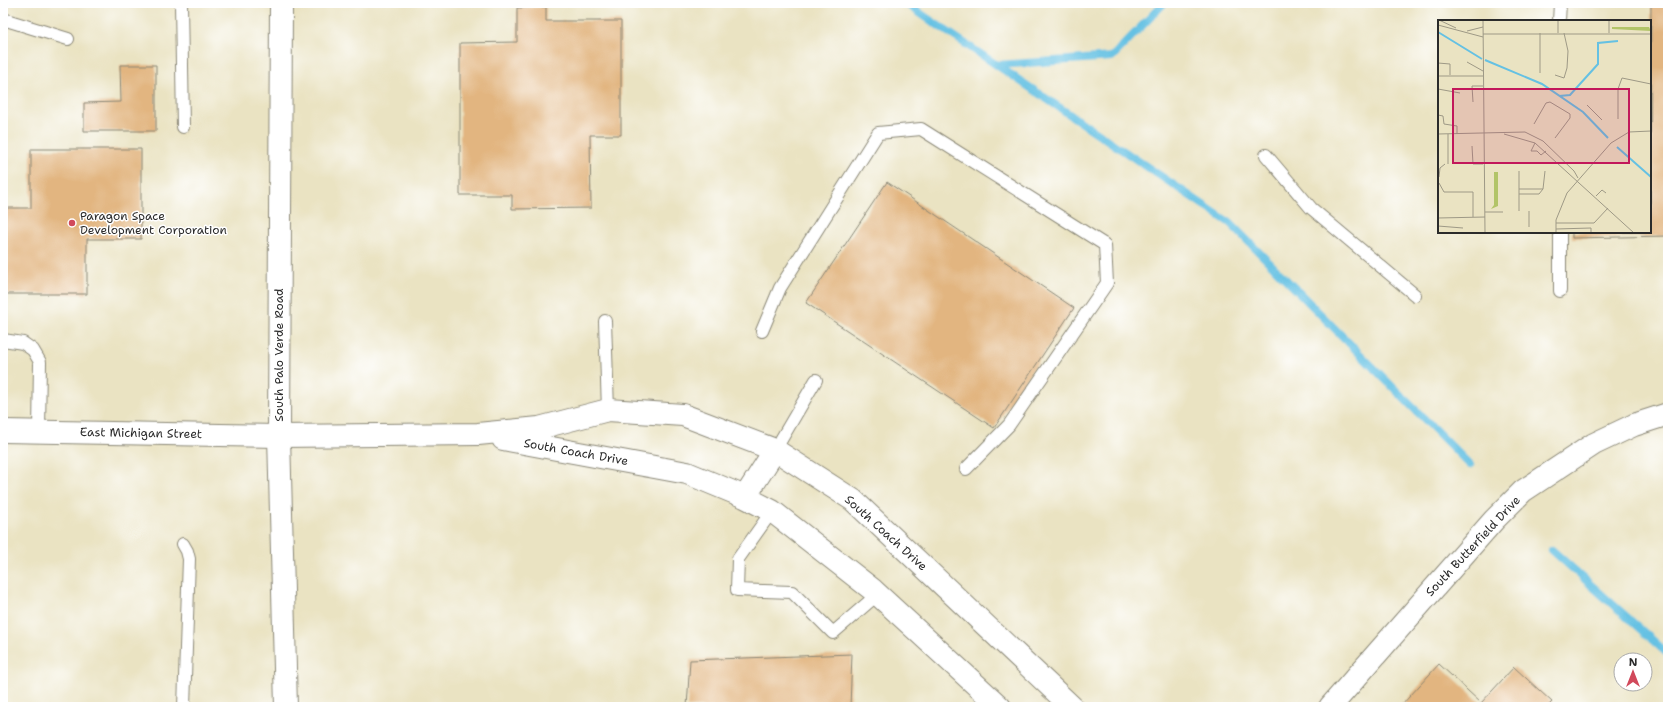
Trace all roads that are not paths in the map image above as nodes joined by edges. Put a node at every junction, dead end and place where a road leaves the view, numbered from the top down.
1 (181, 3) edge
2 (281, 3) edge
3 (1560, 3) edge
4 (3, 20) edge
5 (1559, 20) edge
6 (68, 39) dead end
7 (183, 127) dead end
8 (1266, 155) dead end
9 (1560, 233) edge
10 (1560, 290) dead end
11 (1415, 295) dead end
12 (605, 321) dead end
13 (762, 331) dead end
14 (3, 340) edge
15 (816, 380) dead end
16 (608, 410) junction
17 (1668, 414) edge
18 (3, 431) edge
19 (39, 432) junction
20 (478, 434) junction
21 (279, 436) junction
22 (775, 450) junction
23 (966, 469) dead end
24 (745, 497) junction
25 (772, 511) junction
26 (183, 544) dead end
27 (878, 594) junction
28 (184, 707) edge
29 (286, 707) edge
30 (1000, 707) edge
31 (1072, 707) edge
32 (1330, 707) edge

1 - 7 lane
2 - 21 street, South Palo Verde Road
3 - 5 lane
4 - 6 lane
8 - 11 lane
9 - 10 lane
12 - 16 lane
13 - 23 lane
14 - 19 lane
15 - 22 lane
16 - 20 street, South Coach Drive
16 - 22 street, South Coach Drive
17 - 32 street, South Butterfield Drive
18 - 19 street, East Michigan Street
19 - 21 street, East Michigan Street
20 - 21 street, South Coach Drive
20 - 24 street, South Coach Drive
21 - 29 street, South Palo Verde Road
22 - 24 street
22 - 31 street, South Coach Drive
24 - 25 street, South Coach Drive
25 - 27 street, South Coach Drive
25 - 27 lane
26 - 28 lane
27 - 30 street, South Coach Drive

